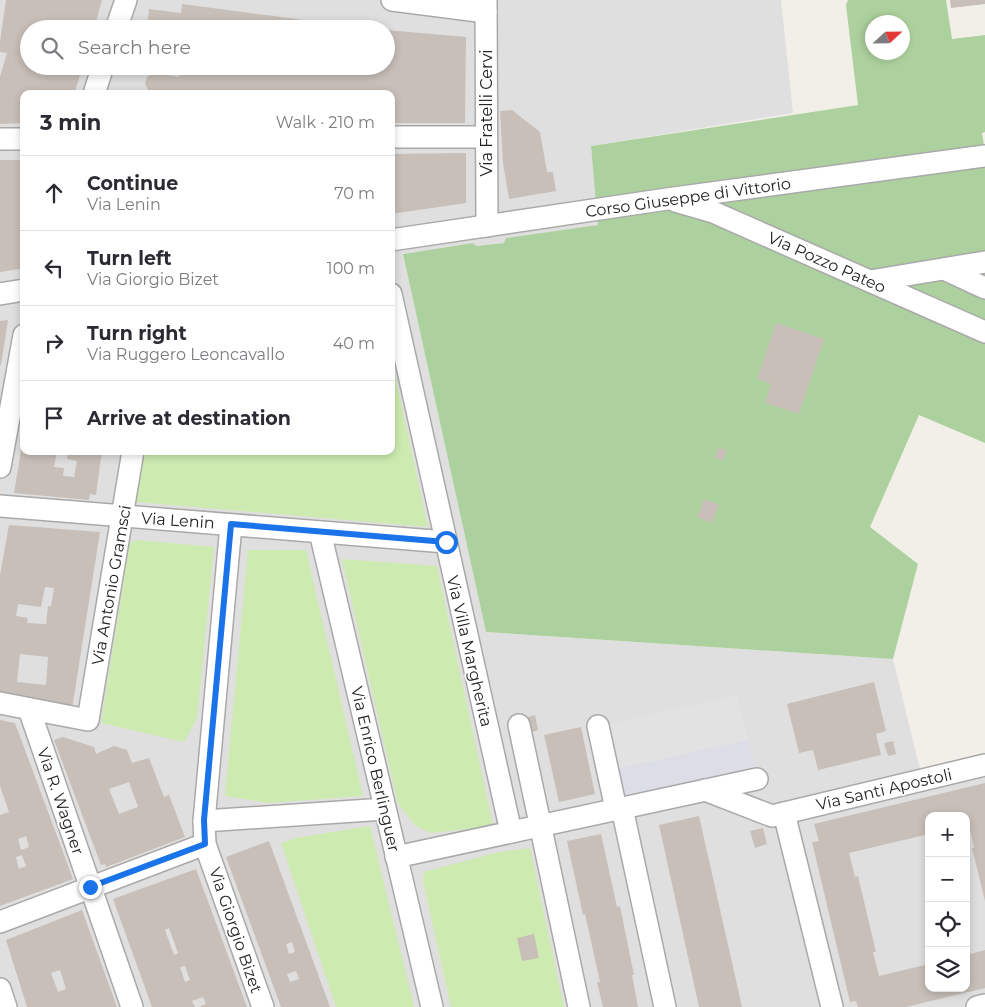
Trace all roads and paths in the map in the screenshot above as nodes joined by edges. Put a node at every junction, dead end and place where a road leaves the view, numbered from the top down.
1 (126, 0) edge
2 (392, 0) edge
3 (486, 6) edge
4 (119, 20) edge
5 (100, 75) edge
6 (95, 90) edge
7 (395, 137) edge
8 (485, 137) junction
9 (0, 139) edge
10 (20, 139) edge
11 (985, 156) edge
12 (667, 199) junction
13 (487, 226) junction
14 (395, 239) edge
15 (985, 262) edge
16 (944, 269) junction
17 (870, 282) junction
18 (985, 288) edge
19 (20, 291) edge
20 (0, 294) edge
21 (395, 312) edge
22 (985, 332) edge
23 (20, 357) edge
24 (133, 455) edge
25 (0, 467) edge
26 (0, 506) edge
27 (122, 516) junction
28 (231, 524) junction
29 (320, 532) junction
30 (446, 542) junction
31 (0, 703) edge
32 (29, 709) junction
33 (519, 725) dead end
34 (598, 726) dead end
35 (985, 765) edge
36 (757, 779) dead end
37 (705, 790) junction
38 (619, 808) junction
39 (385, 809) junction
40 (784, 813) junction
41 (204, 820) junction
42 (540, 826) junction
43 (511, 832) junction
44 (205, 844) junction
45 (396, 857) junction
46 (90, 887) junction
47 (0, 922) edge
48 (0, 989) edge
49 (985, 1005) edge
50 (6, 1007) edge
51 (132, 1007) edge
52 (263, 1007) edge
53 (432, 1007) edge
54 (579, 1007) edge
55 (665, 1007) edge
56 (832, 1007) edge
57 (977, 1007) edge

1 - 4 street
2 - 3 street
3 - 8 street, Via Fratelli Cervi
5 - 6 street
7 - 8 street
8 - 13 street, Via Fratelli Cervi
9 - 10 street
11 - 12 street, Corso Giuseppe di Vittorio
12 - 13 street, Corso Giuseppe di Vittorio
12 - 17 street, Via Pozzo Pateo
13 - 14 street, Corso Giuseppe di Vittorio
15 - 16 street
16 - 17 street
16 - 18 street
17 - 22 street, Via Pozzo Pateo
19 - 20 street
21 - 30 street, Via Villa Margherita
23 - 25 street
24 - 27 street, Via Antonio Gramsci
26 - 27 street, Via Lenin
27 - 28 street, Via Lenin
27 - 32 street, Via Antonio Gramsci
28 - 29 street, Via Lenin
28 - 41 street, Via Giorgio Bizet
29 - 30 street, Via Lenin
29 - 39 street, Via Enrico Berlinguer
30 - 43 street, Via Villa Margherita
31 - 32 street
32 - 46 street, Via R. Wagner
33 - 42 street, Via Villa Margherita
34 - 38 street
35 - 40 street, Via Santi Apostoli
36 - 37 street
37 - 38 street
37 - 40 street, Via Santi Apostoli
38 - 42 street
38 - 55 street
39 - 41 street
39 - 45 street, Via Enrico Berlinguer
40 - 56 street
41 - 44 street, Via Giorgio Bizet
42 - 43 street
42 - 54 street, Via Villa Margherita
43 - 45 street
44 - 46 street
44 - 52 street, Via Giorgio Bizet
45 - 53 street, Via Enrico Berlinguer
46 - 47 street
46 - 51 street, Via R. Wagner
48 - 50 street
49 - 57 street

